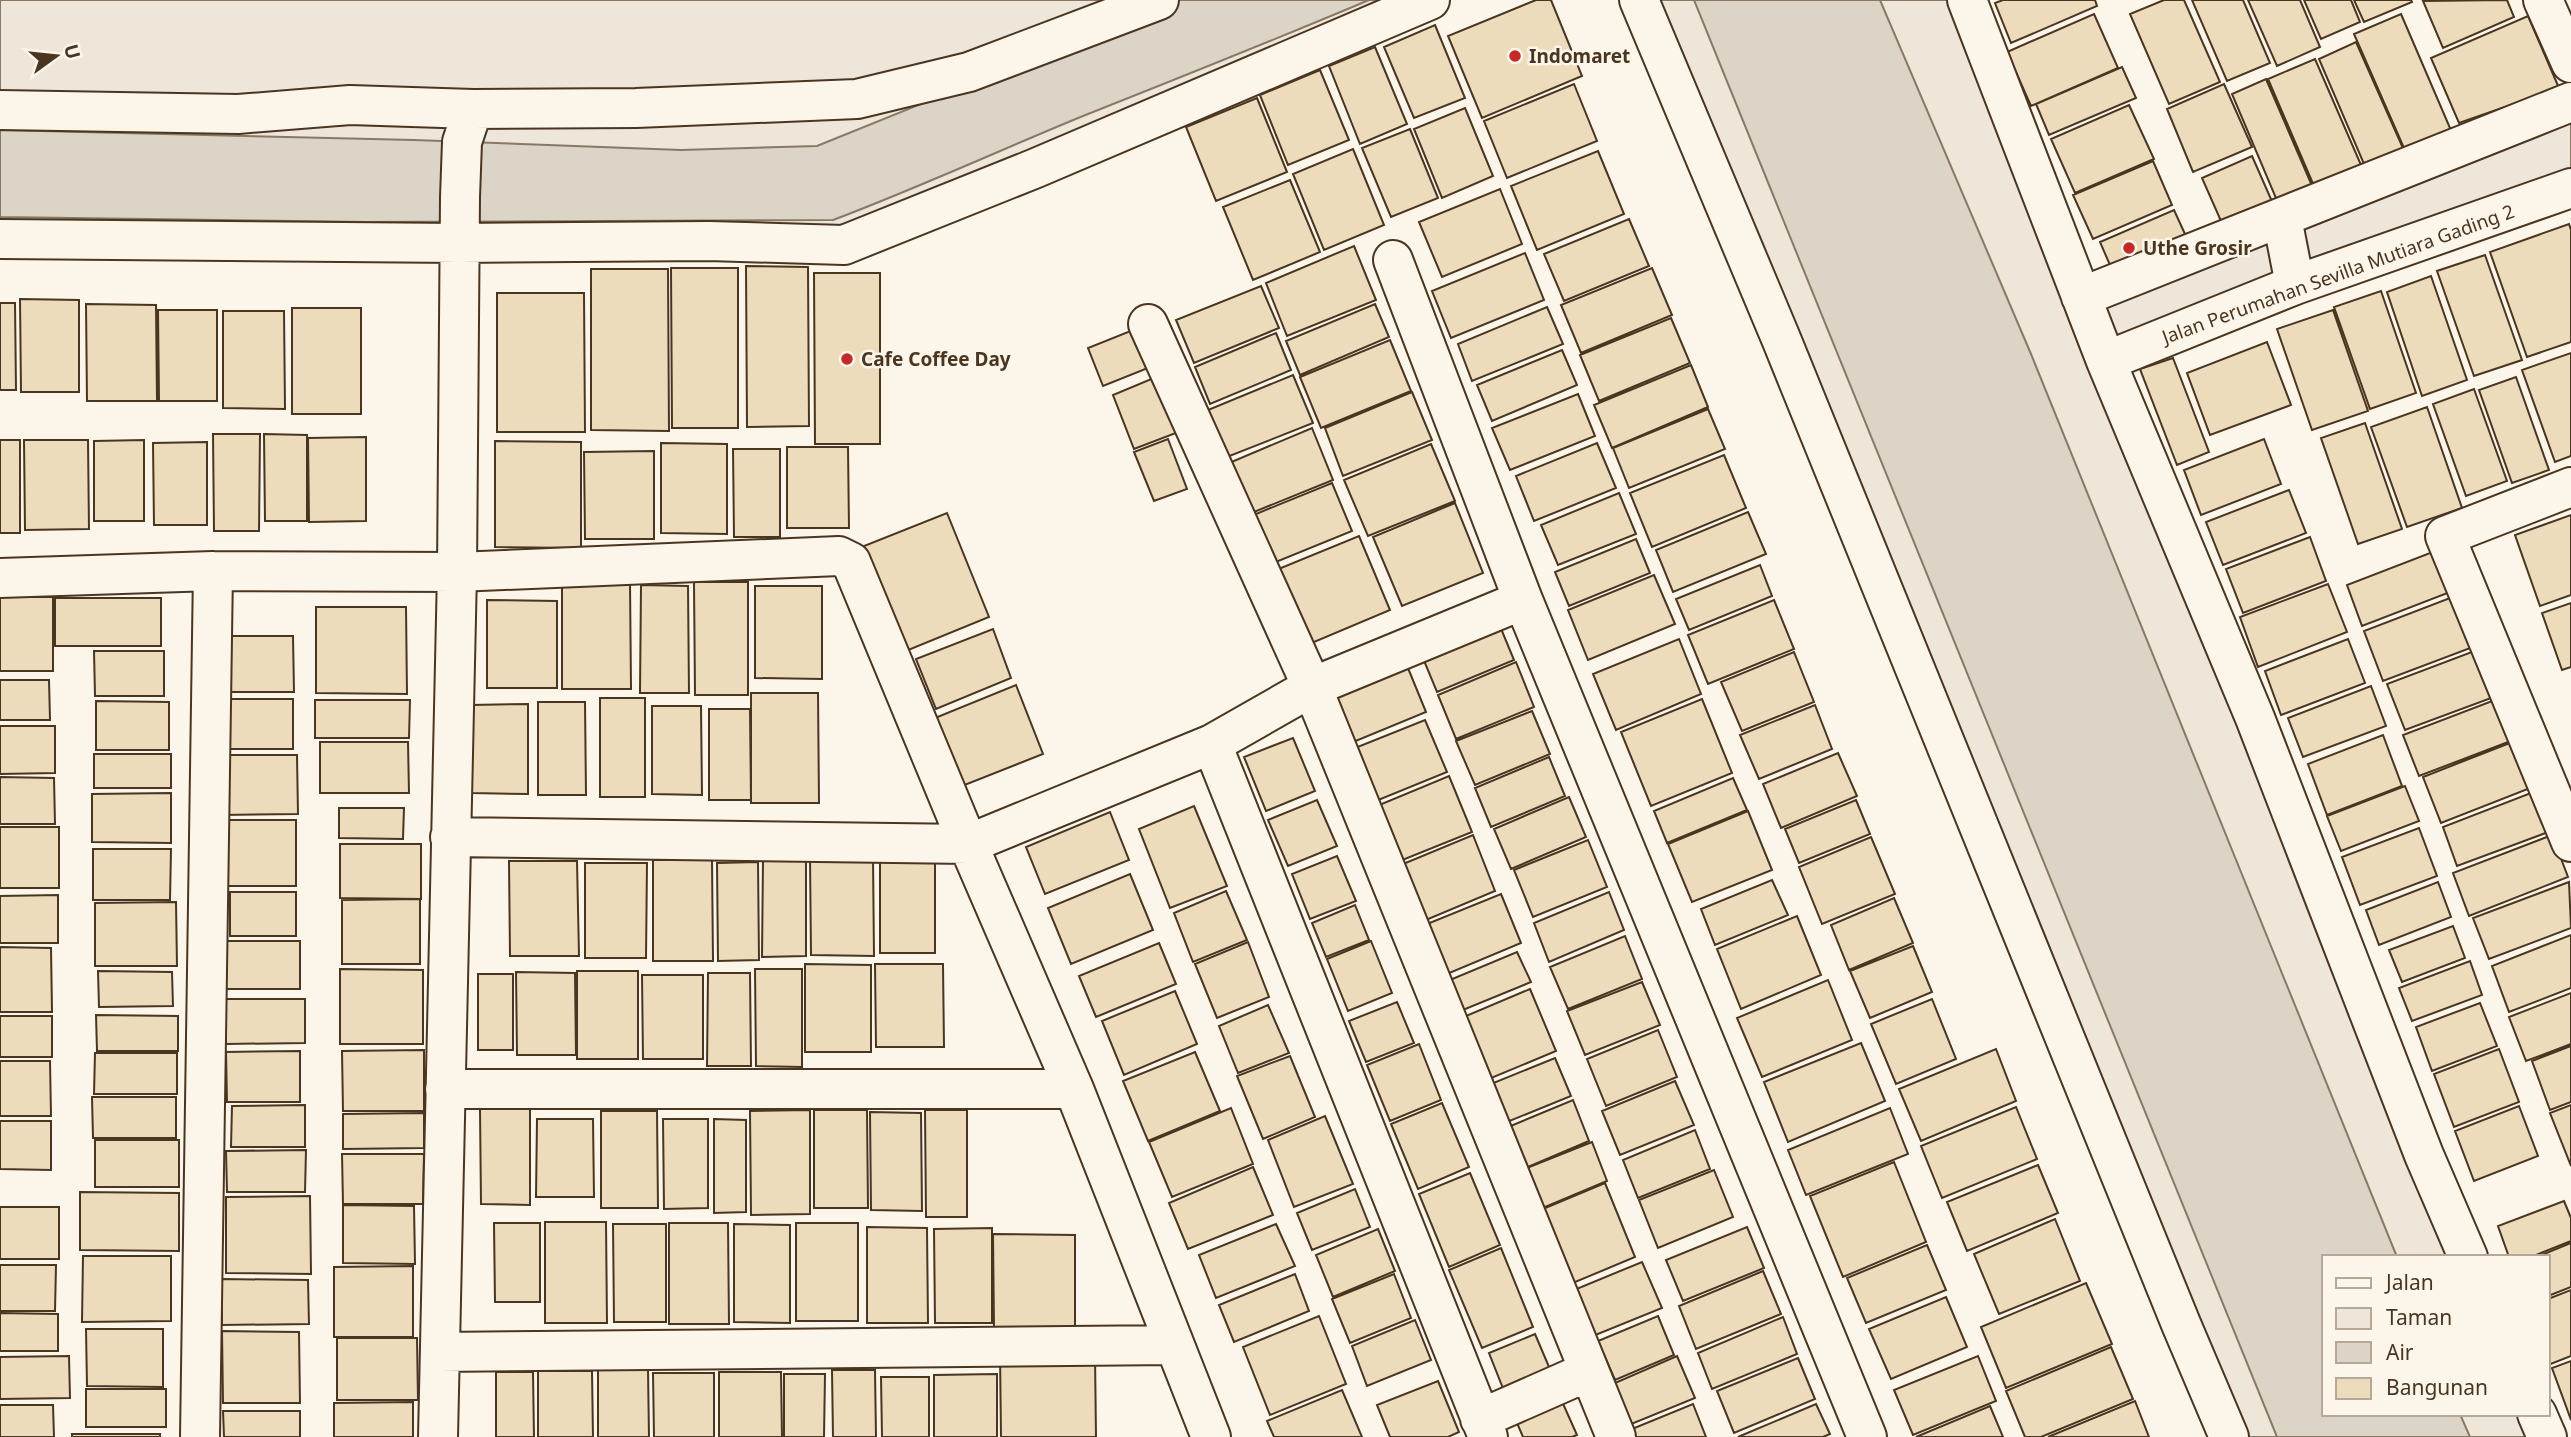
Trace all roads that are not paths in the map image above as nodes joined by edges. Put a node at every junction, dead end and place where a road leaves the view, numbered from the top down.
1 (1159, 0) edge
2 (1430, 0) edge
3 (1639, 0) edge
4 (1967, 0) edge
5 (2543, 0) edge
6 (2571, 63) edge
7 (2571, 102) edge
8 (473, 109) junction
9 (0, 110) edge
10 (2571, 188) edge
11 (2283, 218) junction
12 (0, 239) edge
13 (459, 243) junction
14 (1393, 260) dead end
15 (2295, 285) junction
16 (2081, 297) junction
17 (1148, 324) dead end
18 (2106, 361) junction
19 (2571, 486) edge
20 (213, 571) junction
21 (457, 572) junction
22 (0, 578) edge
23 (1523, 600) junction
24 (1312, 687) junction
25 (1212, 744) junction
26 (450, 837) junction
27 (2571, 842) edge
28 (968, 844) junction
29 (445, 1089) junction
30 (1074, 1089) junction
31 (2467, 1255) edge
32 (1174, 1345) junction
33 (440, 1352) junction
34 (1589, 1371) junction
35 (2538, 1416) edge
36 (1484, 1428) edge
37 (200, 1437) edge
38 (438, 1437) edge
39 (1211, 1437) edge
40 (1616, 1437) edge
41 (1867, 1437) edge
42 (2229, 1437) edge
43 (2547, 1437) edge

1 - 8 street
2 - 13 street
3 - 42 street
4 - 16 street
5 - 6 street
7 - 11 street
8 - 9 street
8 - 13 street
10 - 15 street, Jalan Perumahan Sevilla Mutiara Gading 2
11 - 15 street
11 - 16 street
12 - 13 street
13 - 21 street
14 - 23 street
15 - 18 street, Jalan Perumahan Sevilla Mutiara Gading 2
16 - 18 street
17 - 24 street
18 - 31 street
19 - 27 street
20 - 21 street
20 - 22 street
20 - 37 street
21 - 26 street
21 - 28 street
23 - 24 street
23 - 41 street
24 - 25 street
24 - 34 street
25 - 28 street
25 - 36 street
26 - 28 street
26 - 29 street
28 - 30 street
29 - 30 street
29 - 33 street
30 - 32 street
32 - 33 street
32 - 39 street
33 - 38 street
34 - 36 street
34 - 40 street
35 - 43 street

